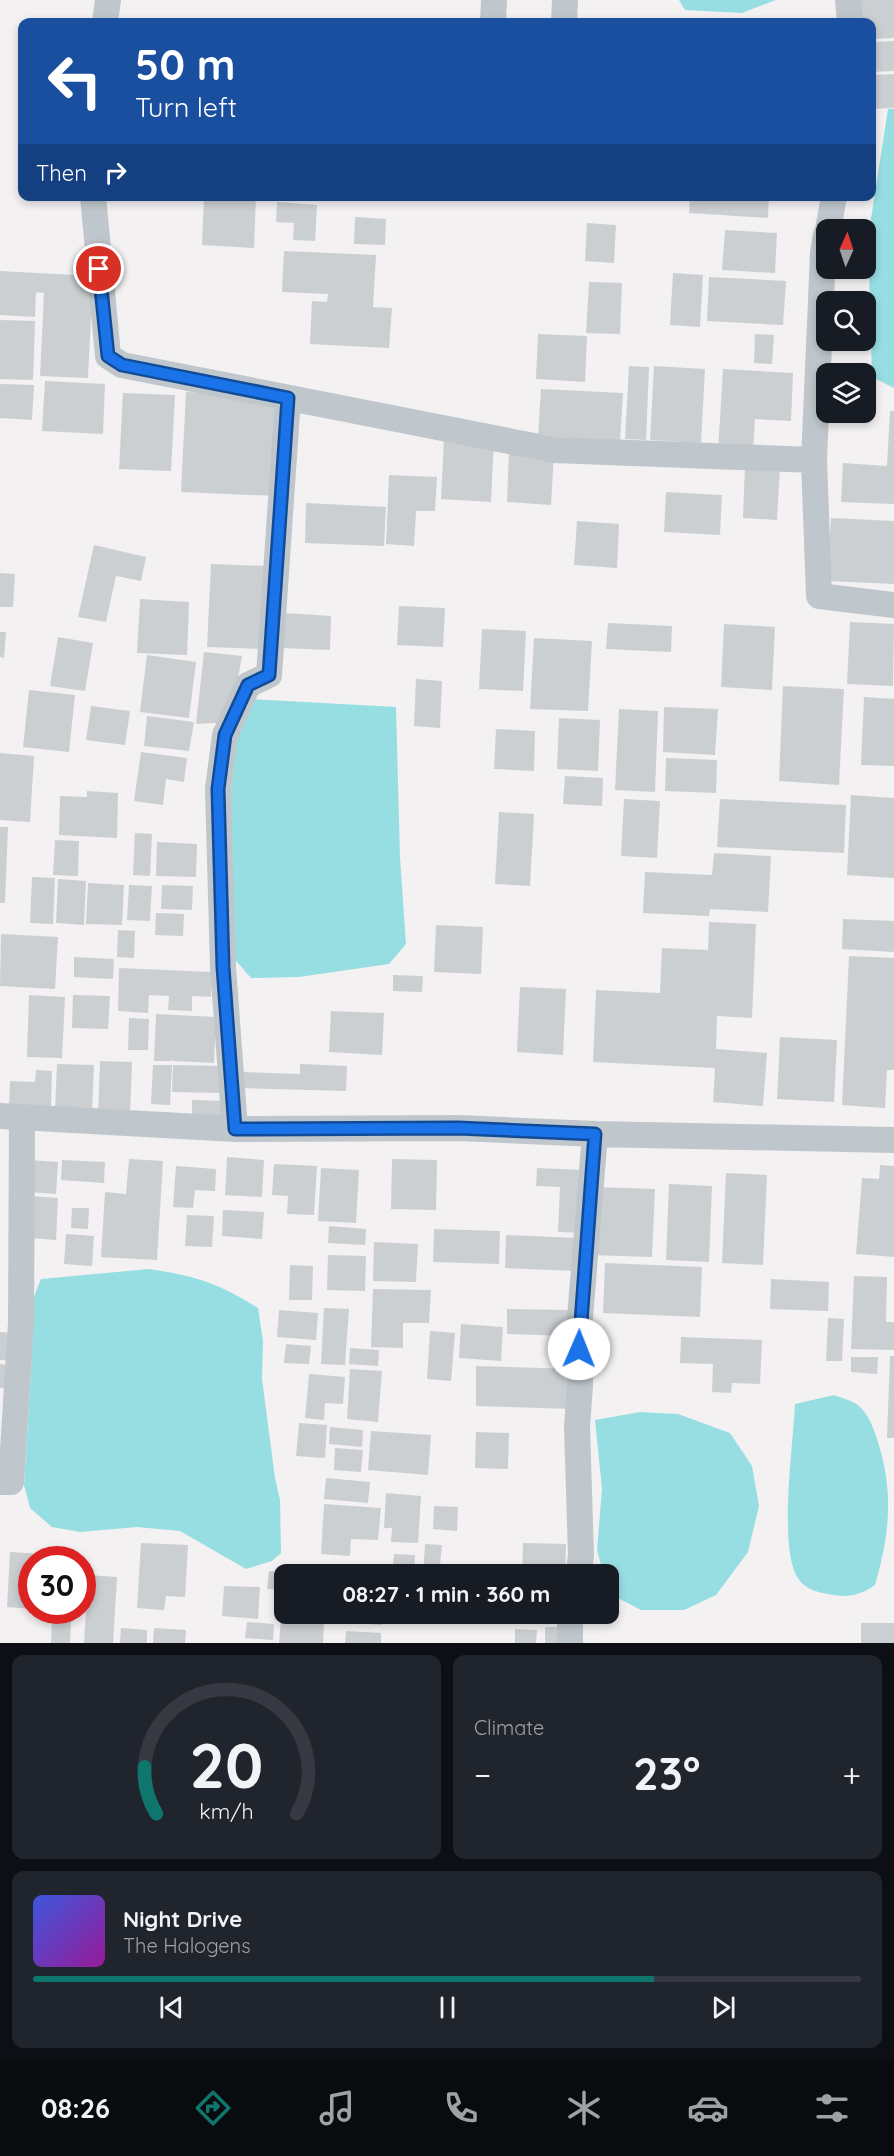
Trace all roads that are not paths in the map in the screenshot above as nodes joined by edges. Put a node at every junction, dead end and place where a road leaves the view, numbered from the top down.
1 (108, 0) edge
2 (494, 0) edge
3 (565, 0) edge
4 (848, 0) edge
5 (106, 18) edge
6 (493, 18) edge
7 (564, 18) edge
8 (849, 18) edge
9 (93, 201) edge
10 (833, 201) edge
11 (830, 219) edge
12 (822, 279) edge
13 (288, 398) junction
14 (814, 460) junction
15 (894, 605) edge
16 (11, 1117) edge
17 (235, 1129) junction
18 (595, 1134) junction
19 (894, 1140) edge
20 (0, 1482) edge
21 (580, 1564) edge
22 (570, 1624) edge
23 (570, 1643) edge

1 - 5 street
2 - 6 street
3 - 7 street
4 - 8 street
9 - 13 street
10 - 11 street
12 - 14 street
13 - 14 street
13 - 17 street
14 - 15 street
16 - 17 street
16 - 20 street
17 - 18 street
18 - 19 street
18 - 21 street
22 - 23 street

